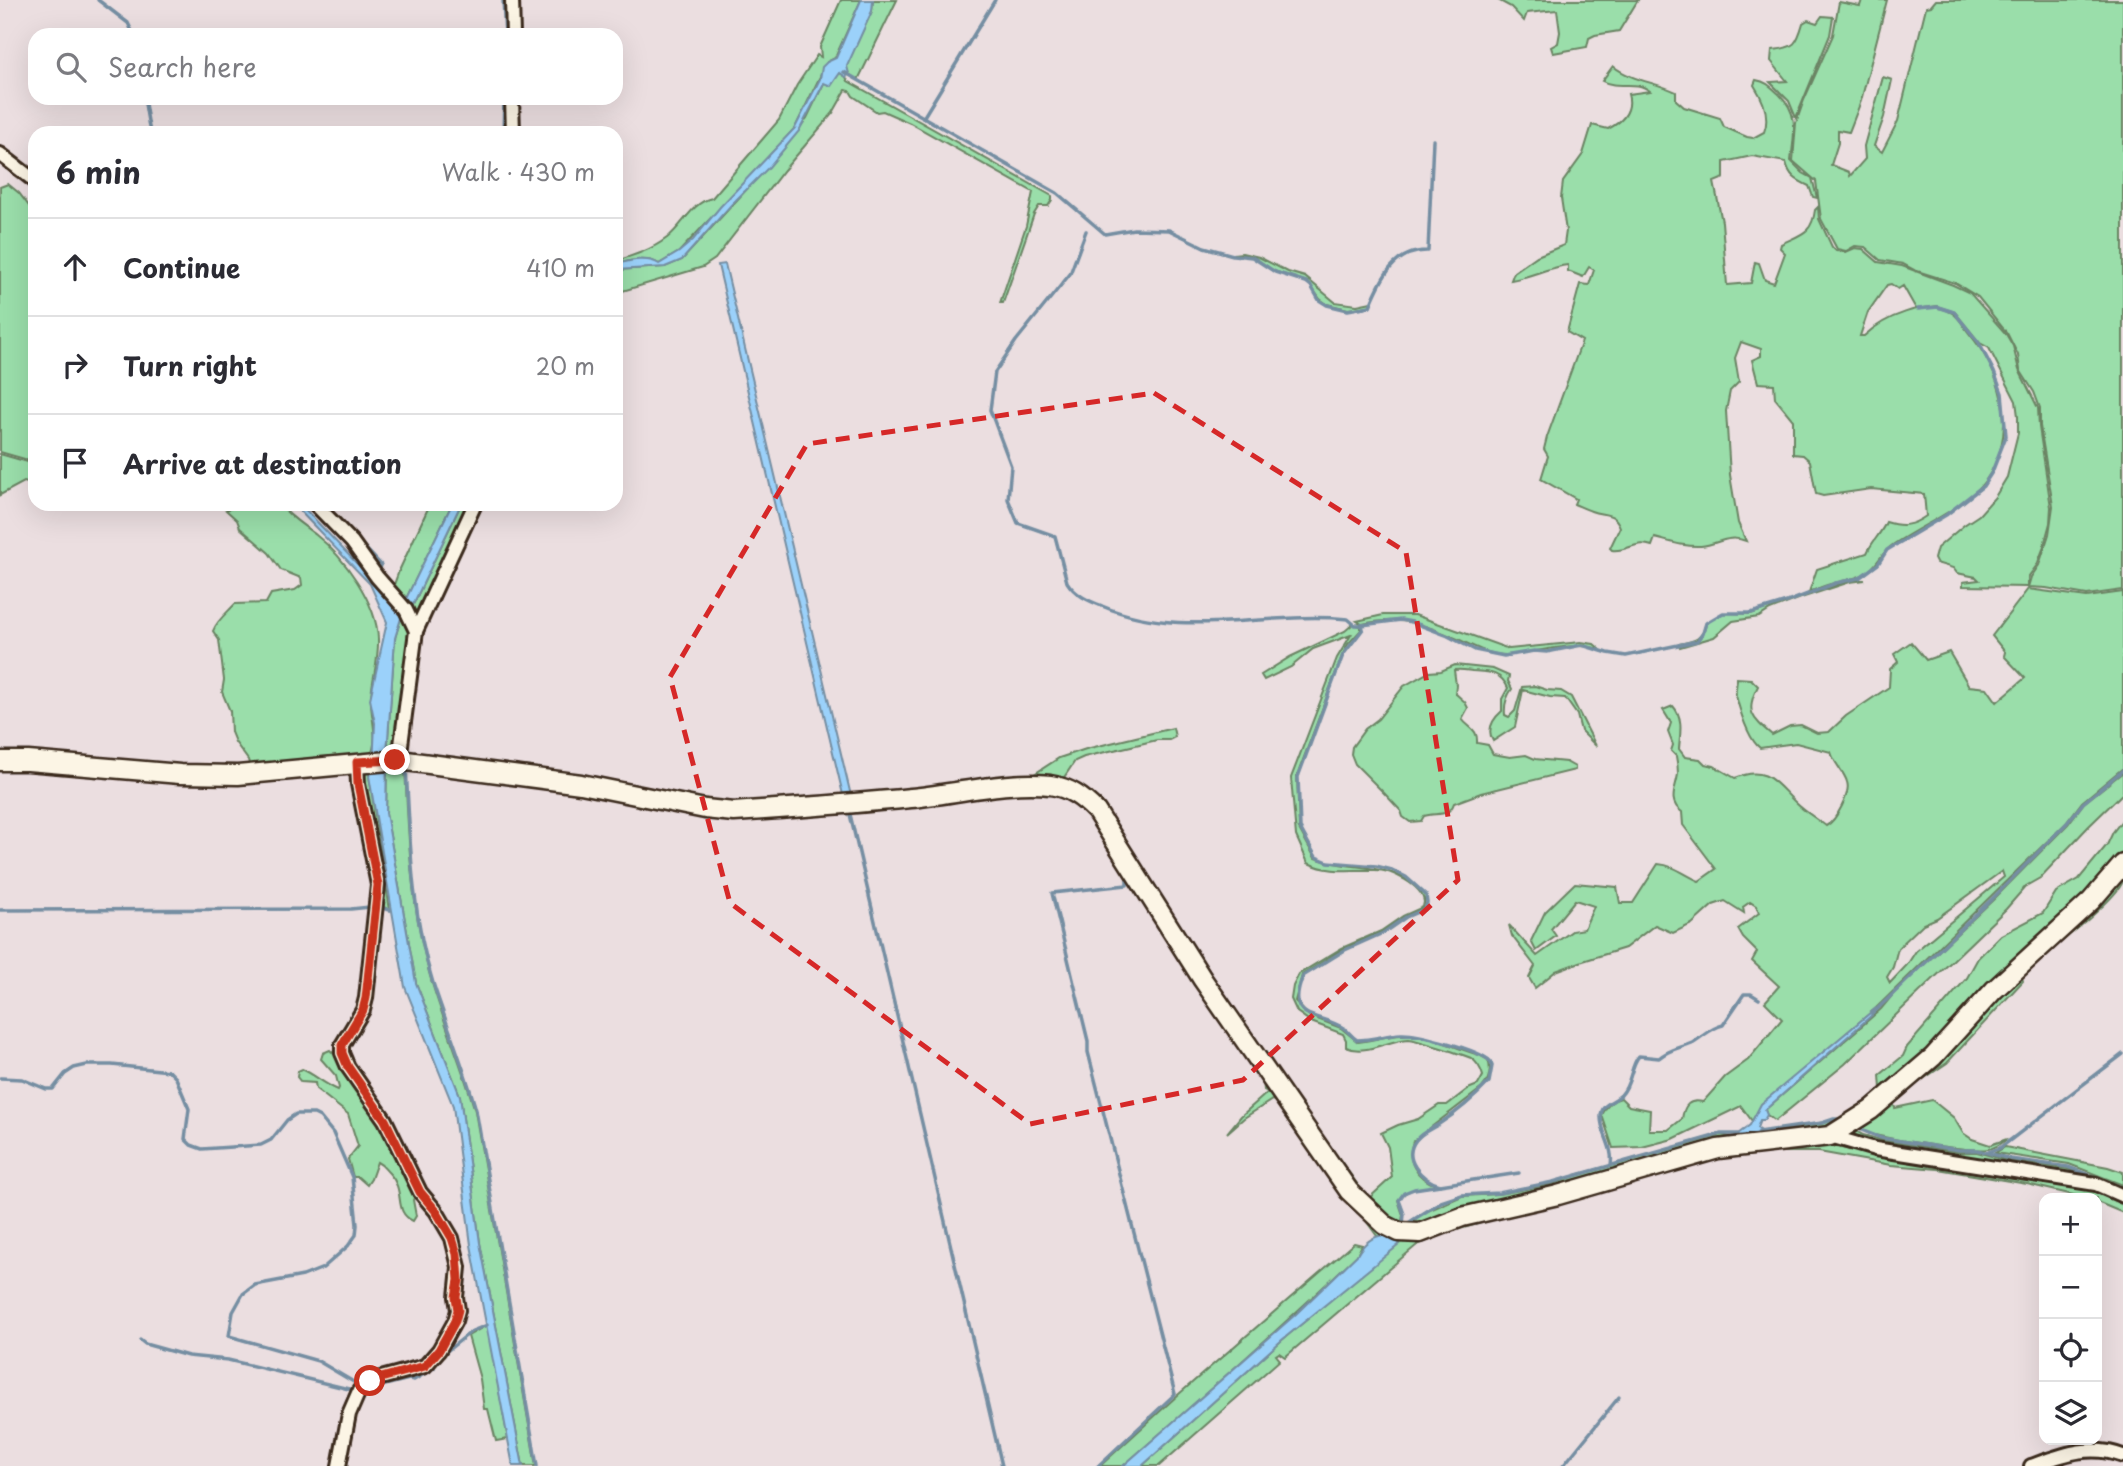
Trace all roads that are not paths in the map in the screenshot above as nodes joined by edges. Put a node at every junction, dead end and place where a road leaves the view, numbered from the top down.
1 (512, 0) edge
2 (513, 28) edge
3 (512, 105) edge
4 (513, 126) edge
5 (0, 155) edge
6 (28, 176) edge
7 (322, 511) edge
8 (472, 511) edge
9 (416, 631) junction
10 (397, 760) junction
11 (0, 761) edge
12 (357, 762) junction
13 (2123, 864) edge
14 (1829, 1136) junction
15 (2123, 1196) edge
16 (2123, 1456) edge
17 (339, 1466) edge
18 (2031, 1466) edge

1 - 2 street
3 - 4 street
5 - 6 street
7 - 9 street
8 - 9 street
9 - 10 street
10 - 12 street
10 - 14 street
11 - 12 street
12 - 17 street
13 - 14 street
14 - 15 street
16 - 18 street

